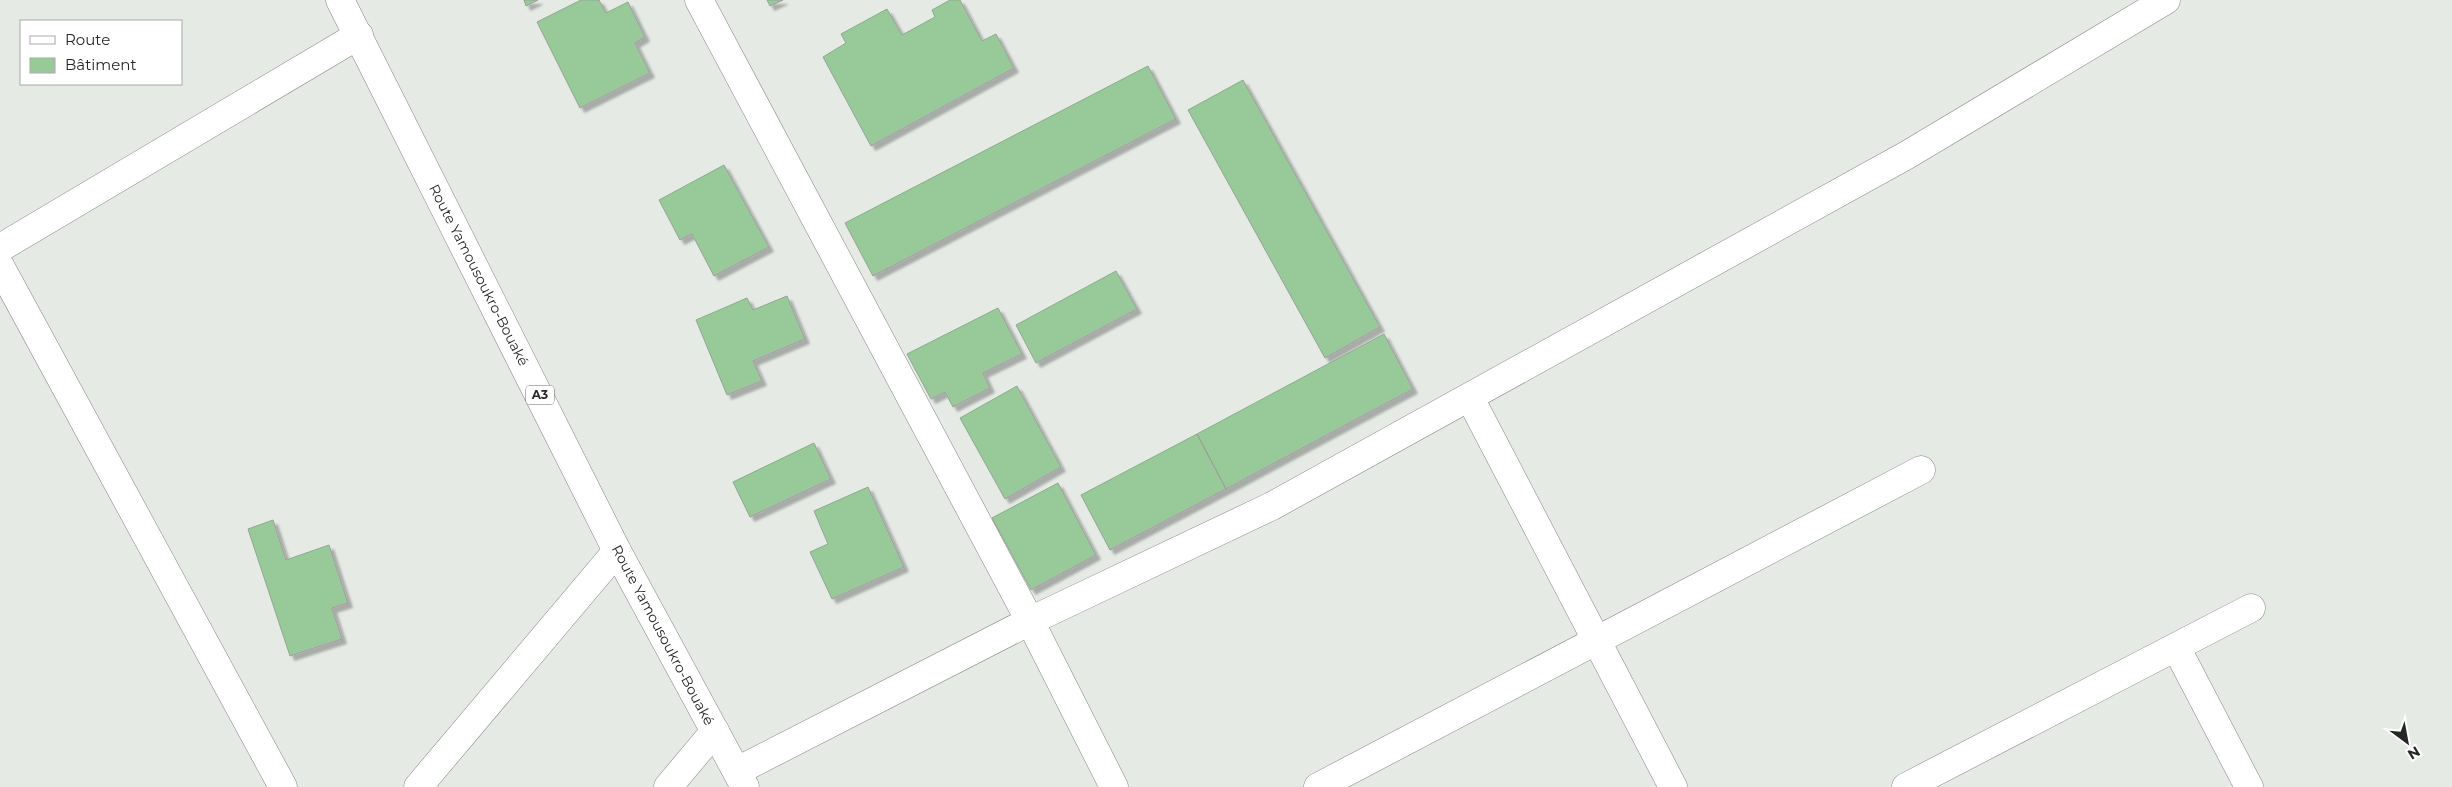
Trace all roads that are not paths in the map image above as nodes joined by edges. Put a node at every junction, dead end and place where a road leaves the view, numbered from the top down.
1 (340, 0) edge
2 (699, 0) edge
3 (2166, 0) edge
4 (358, 36) junction
5 (0, 248) edge
6 (0, 266) edge
7 (1470, 398) junction
8 (1921, 470) dead end
9 (618, 550) junction
10 (2251, 608) dead end
11 (1030, 621) junction
12 (1598, 641) junction
13 (2176, 647) junction
14 (715, 731) junction
15 (741, 779) edge
16 (283, 787) edge
17 (418, 787) edge
18 (668, 787) edge
19 (1114, 787) edge
20 (1318, 787) edge
21 (1673, 787) edge
22 (1906, 787) edge
23 (2249, 787) edge

1 - 4 street, Route Yamousoukro-Bouaké / A3
2 - 11 street
3 - 7 street
4 - 5 street
4 - 9 street, Route Yamousoukro-Bouaké / A3
6 - 16 street
7 - 11 street
7 - 12 street
8 - 12 street
9 - 14 street, Route Yamousoukro-Bouaké / A3
9 - 17 street
10 - 13 street
11 - 15 street
11 - 19 street
12 - 20 street
12 - 21 street
13 - 22 street
13 - 23 street
14 - 15 street, Route Yamousoukro-Bouaké / A3
14 - 18 street

